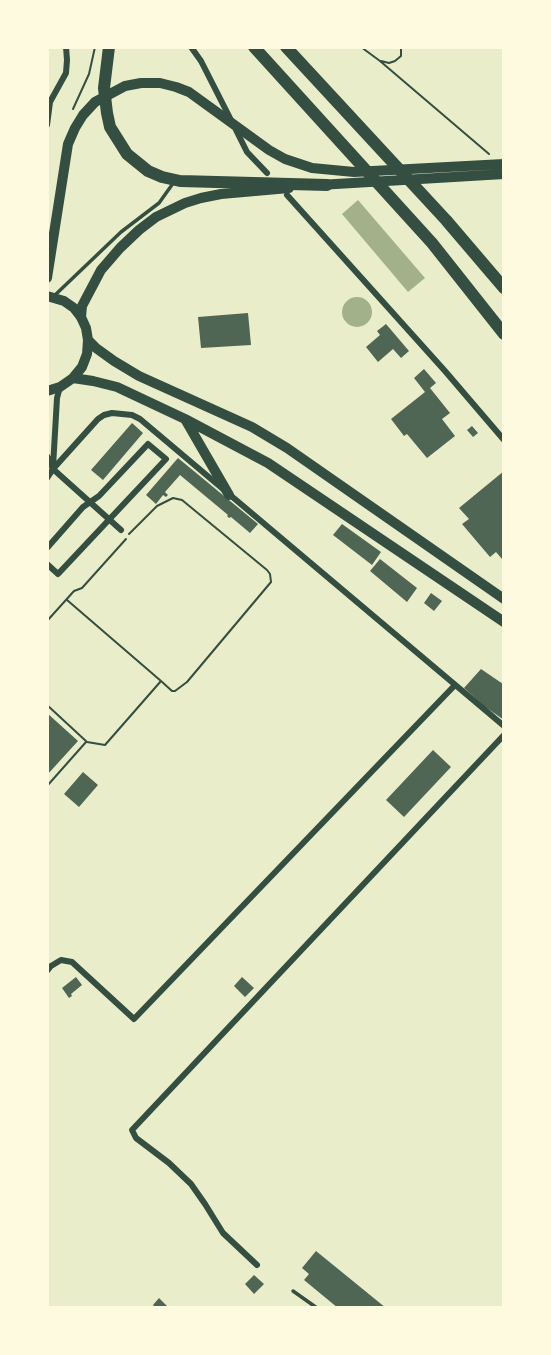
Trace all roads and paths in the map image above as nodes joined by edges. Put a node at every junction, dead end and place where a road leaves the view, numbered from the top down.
1 (66, 47) edge
2 (109, 47) edge
3 (191, 47) edge
4 (254, 47) edge
5 (286, 47) edge
6 (361, 47) edge
7 (401, 47) edge
8 (380, 61) junction
9 (47, 125) edge
10 (500, 161) edge
11 (267, 173) dead end
12 (504, 174) edge
13 (175, 180) junction
14 (327, 185) junction
15 (59, 195) junction
16 (287, 195) dead end
17 (47, 222) edge
18 (47, 278) edge
19 (504, 288) edge
20 (50, 296) edge
21 (81, 317) junction
22 (504, 334) edge
23 (88, 340) junction
24 (74, 378) junction
25 (60, 387) junction
26 (47, 391) edge
27 (185, 419) junction
28 (504, 440) edge
29 (47, 456) edge
30 (53, 469) junction
31 (47, 478) edge
32 (229, 495) junction
33 (90, 502) junction
34 (109, 519) junction
35 (121, 530) dead end
36 (47, 548) edge
37 (47, 564) edge
38 (67, 599) junction
39 (504, 599) edge
40 (47, 621) edge
41 (504, 622) edge
42 (161, 681) junction
43 (455, 685) junction
44 (47, 705) edge
45 (504, 726) edge
46 (504, 735) edge
47 (87, 742) junction
48 (47, 786) edge
49 (47, 971) edge
50 (257, 1265) dead end
51 (293, 1291) dead end
52 (317, 1308) edge

1 - 9 street
2 - 13 highway
3 - 11 street
4 - 22 highway
5 - 19 highway
6 - 8 path
7 - 8 path
8 - 10 path
10 - 15 main road
12 - 14 main road
13 - 14 highway
13 - 20 lane
14 - 21 main road
15 - 17 main road
15 - 18 main road
16 - 28 street
20 - 21 main road
21 - 23 main road
23 - 24 main road
23 - 39 main road
24 - 25 main road
24 - 27 main road
25 - 26 main road
25 - 30 street
27 - 32 main road
27 - 41 main road
29 - 30 street
30 - 31 street
30 - 32 street
30 - 33 street
32 - 43 street
33 - 34 street
33 - 34 street
33 - 36 street
34 - 35 street
34 - 37 street
38 - 40 path
38 - 42 path
38 - 42 path
42 - 47 path
43 - 45 street
43 - 49 street
44 - 47 path
46 - 50 street
47 - 48 path
51 - 52 lane

